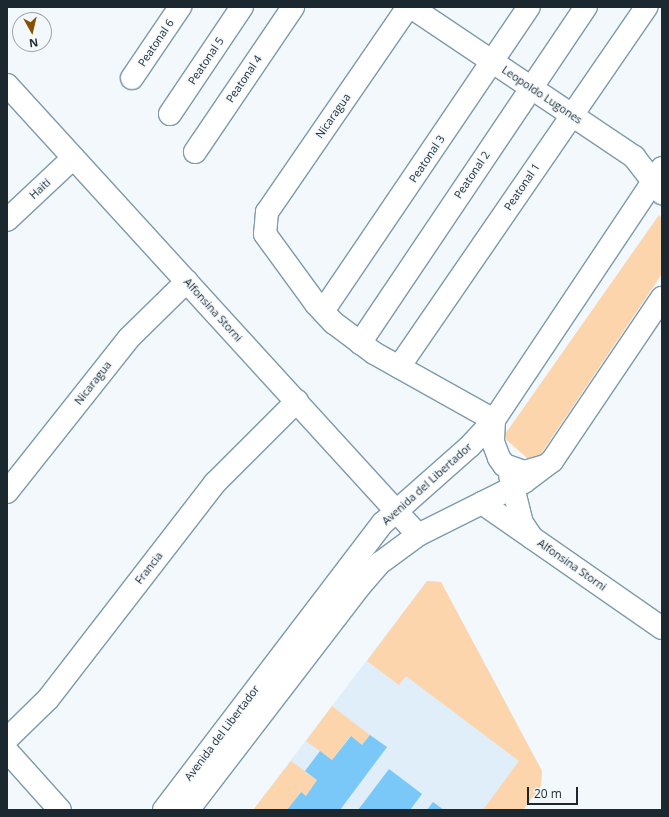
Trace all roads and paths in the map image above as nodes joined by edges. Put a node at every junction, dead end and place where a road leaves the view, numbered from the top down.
1 (180, 7) edge
2 (225, 7) edge
3 (242, 7) edge
4 (293, 7) edge
5 (408, 7) edge
6 (411, 7) edge
7 (529, 7) edge
8 (586, 7) edge
9 (646, 7) edge
10 (653, 7) edge
11 (662, 13) edge
12 (206, 34) dead end
13 (493, 62) junction
14 (132, 78) dead end
15 (7, 85) edge
16 (531, 87) junction
17 (170, 114) dead end
18 (572, 114) junction
19 (195, 152) dead end
20 (73, 158) junction
21 (659, 180) edge
22 (7, 220) edge
23 (187, 281) junction
24 (662, 298) edge
25 (323, 311) junction
26 (360, 342) junction
27 (399, 367) junction
28 (296, 401) junction
29 (494, 420) junction
30 (552, 461) junction
31 (504, 465) junction
32 (514, 487) junction
33 (7, 492) edge
34 (482, 503) junction
35 (396, 510) junction
36 (418, 535) junction
37 (532, 538) junction
38 (662, 628) edge
39 (7, 739) edge
40 (7, 751) edge
41 (60, 810) edge
42 (164, 810) edge
43 (188, 810) edge

1 - 14 street, Peatonal 6
2 - 12 street
3 - 17 street, Peatonal 5
4 - 19 street, Peatonal 4
5 - 25 street, Nicaragua
6 - 13 street, Leopoldo Lugones
7 - 13 street, Peatonal 3
8 - 16 street, Peatonal 2
9 - 18 street, Peatonal 1
10 - 11 street
13 - 16 street, Leopoldo Lugones
13 - 25 street, Peatonal 3
15 - 20 street, Alfonsina Storni
16 - 18 street, Leopoldo Lugones
16 - 26 street, Peatonal 2
18 - 21 street, Leopoldo Lugones
18 - 27 street, Peatonal 1
20 - 22 street, Haití
20 - 23 street, Alfonsina Storni
21 - 29 street, Avenida del Libertador
23 - 28 street, Alfonsina Storni
23 - 33 street, Nicaragua
24 - 30 street, Avenida del Libertador
25 - 26 street
26 - 27 street
27 - 29 street
28 - 35 street, Alfonsina Storni
28 - 39 street, Francia
29 - 31 street
29 - 35 street, Avenida del Libertador
30 - 31 street
30 - 32 street, Avenida del Libertador
31 - 32 street
32 - 34 street, Avenida del Libertador
32 - 37 street
34 - 36 street, Avenida del Libertador
34 - 37 street, Alfonsina Storni
35 - 36 street, Alfonsina Storni
35 - 42 street, Avenida del Libertador
36 - 43 street, Avenida del Libertador
37 - 38 street, Alfonsina Storni
40 - 41 street

